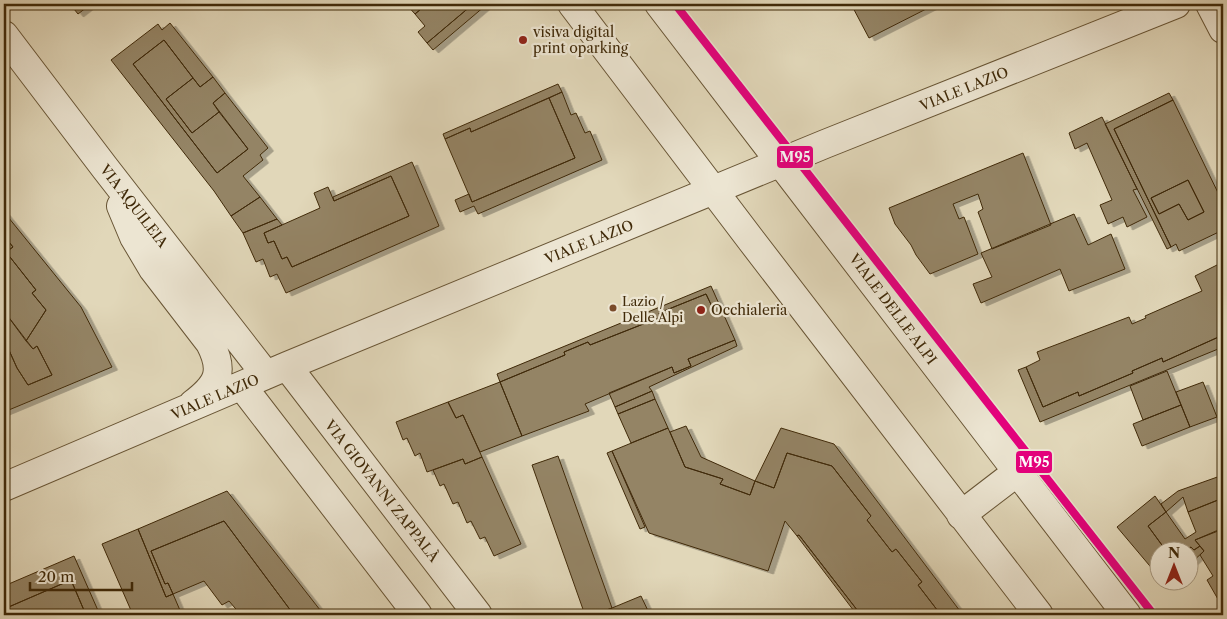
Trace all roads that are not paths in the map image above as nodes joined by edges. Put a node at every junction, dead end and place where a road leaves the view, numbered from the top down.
1 (572, 4) edge
2 (659, 4) edge
3 (1176, 4) edge
4 (1210, 4) edge
5 (1223, 30) edge
6 (9, 50) edge
7 (781, 162) junction
8 (105, 168) junction
9 (714, 190) junction
10 (265, 376) junction
11 (182, 411) junction
12 (1017, 472) junction
13 (4, 487) edge
14 (961, 515) junction
15 (418, 615) edge
16 (478, 615) edge
17 (1039, 615) edge
18 (1127, 615) edge

1 - 9 street
2 - 7 street, VIALE DELLE ALPI
3 - 7 street, VIALE LAZIO
4 - 5 street
6 - 8 street, VIA AQUILEIA
7 - 9 street, VIALE LAZIO
7 - 12 street, VIALE DELLE ALPI
8 - 10 street, VIA AQUILEIA
8 - 11 street
9 - 10 street, VIALE LAZIO
9 - 14 street
10 - 11 street, VIALE LAZIO
10 - 15 street
10 - 16 street, VIA GIOVANNI ZAPPALÀ
11 - 13 street, VIALE LAZIO
12 - 14 street
12 - 18 street, VIALE DELLE ALPI
14 - 17 street

